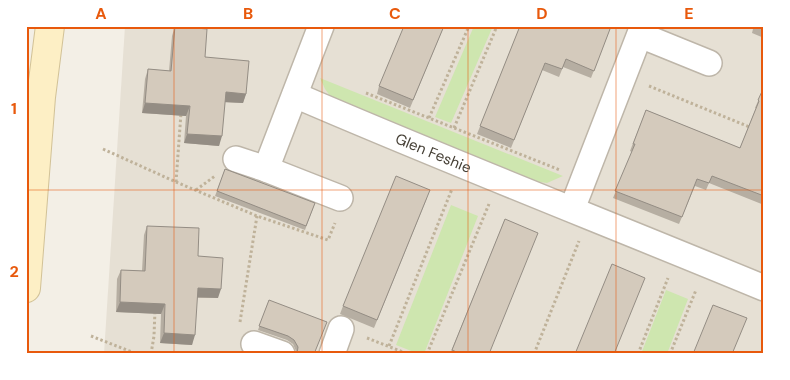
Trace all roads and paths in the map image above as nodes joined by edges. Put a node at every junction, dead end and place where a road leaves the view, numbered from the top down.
1 (50, 26) edge
2 (321, 26) edge
3 (469, 26) edge
4 (497, 26) edge
5 (642, 31) edge
6 (708, 63) dead end
7 (624, 76) junction
8 (358, 90) dead end
9 (295, 95) junction
10 (181, 110) edge
11 (429, 118) junction
12 (454, 128) junction
13 (755, 129) edge
14 (103, 149) dead end
15 (236, 159) dead end
16 (461, 166) junction
17 (266, 169) junction
18 (498, 180) junction
19 (583, 180) junction
20 (176, 182) junction
21 (340, 198) joint
22 (580, 212) junction
23 (256, 216) junction
24 (678, 252) junction
25 (707, 264) junction
26 (26, 288) edge
27 (764, 288) edge
28 (155, 309) edge
29 (342, 329) joint
30 (247, 334) joint
31 (91, 336) dead end
32 (389, 346) junction
33 (137, 354) edge
34 (151, 354) edge
35 (282, 354) edge
36 (332, 354) edge
37 (408, 354) edge
38 (427, 354) edge
39 (534, 354) edge
40 (638, 354) edge
41 (670, 354) edge

1 - 26 street
2 - 9 street
3 - 11 path
4 - 12 path
5 - 6 street
5 - 7 street
7 - 13 path
7 - 19 street
8 - 11 path
9 - 16 street, Glen Feshie
9 - 17 street
10 - 20 path
11 - 12 path
12 - 19 path
14 - 20 path
15 - 17 street
16 - 18 street, Glen Feshie
16 - 32 path
17 - 21 street
18 - 22 street, Glen Feshie
18 - 38 path
19 - 22 street
20 - 23 path
21 - 23 path
22 - 24 street, Glen Feshie
22 - 39 path
23 - 30 path
24 - 25 street, Glen Feshie
24 - 40 path
25 - 27 street, Glen Feshie
25 - 41 path
28 - 34 path
29 - 32 path
29 - 36 street
30 - 35 street
31 - 33 path
32 - 37 path

